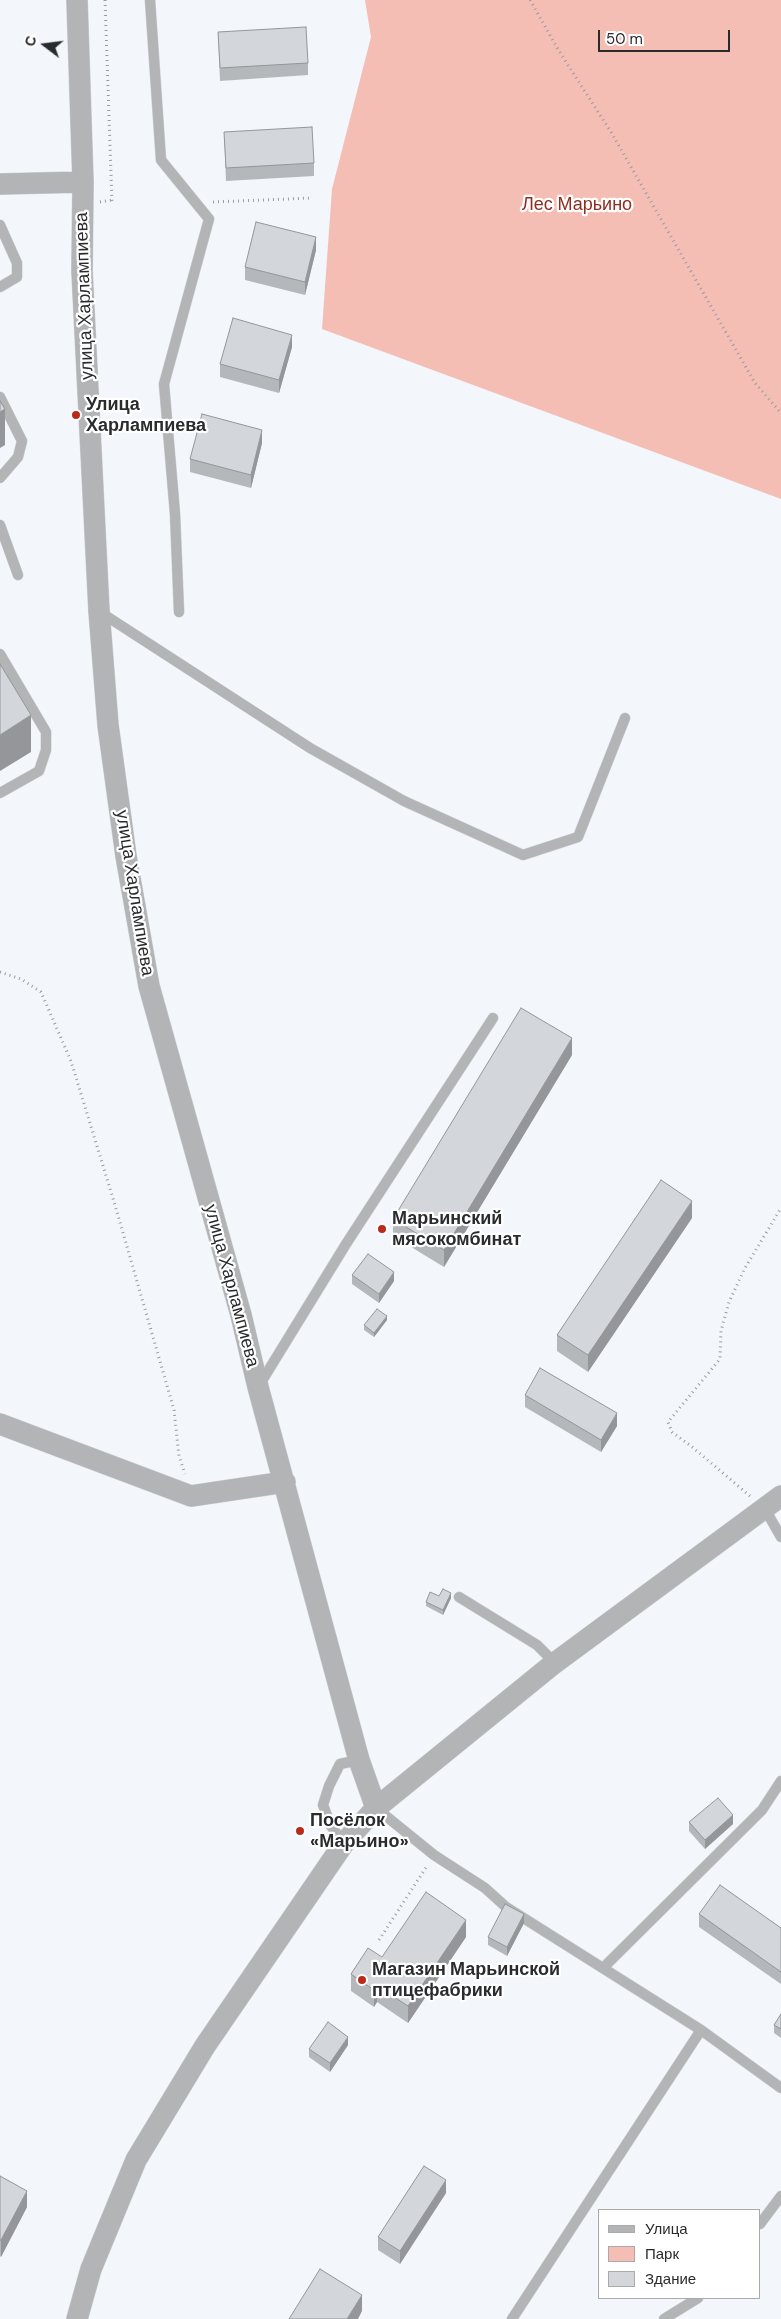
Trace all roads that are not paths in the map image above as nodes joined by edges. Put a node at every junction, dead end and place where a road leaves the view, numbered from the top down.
1 (77, 0) edge
2 (150, 0) edge
3 (83, 182) junction
4 (0, 184) edge
5 (0, 225) edge
6 (0, 287) edge
7 (0, 397) edge
8 (0, 478) edge
9 (0, 525) edge
10 (18, 575) dead end
11 (99, 611) junction
12 (179, 612) dead end
13 (0, 654) edge
14 (625, 718) dead end
15 (0, 793) edge
16 (493, 1018) dead end
17 (258, 1387) junction
18 (0, 1424) edge
19 (285, 1482) junction
20 (773, 1502) edge
21 (781, 1537) edge
22 (459, 1596) dead end
23 (552, 1665) junction
24 (359, 1760) junction
25 (781, 1781) edge
26 (376, 1808) junction
27 (344, 1843) junction
28 (604, 1967) junction
29 (701, 2030) junction
30 (781, 2088) edge
31 (781, 2196) edge
32 (761, 2223) edge
33 (696, 2299) edge
34 (77, 2319) edge
35 (512, 2319) edge
36 (664, 2319) edge

1 - 3 street, улица Харлампиева
2 - 12 lane
3 - 4 street
3 - 11 street, улица Харлампиева
5 - 6 lane
7 - 8 lane
9 - 10 lane
11 - 14 lane
11 - 17 street, улица Харлампиева
13 - 15 lane
16 - 17 lane
17 - 19 street, улица Харлампиева
18 - 19 street
19 - 24 street, улица Харлампиева
20 - 21 lane
20 - 23 street
22 - 23 lane
23 - 26 street
24 - 26 street, улица Харлампиева
24 - 27 lane
25 - 28 lane
26 - 27 street
26 - 28 lane
27 - 34 street
28 - 29 lane
29 - 30 lane
29 - 35 lane
31 - 32 lane
33 - 36 lane

